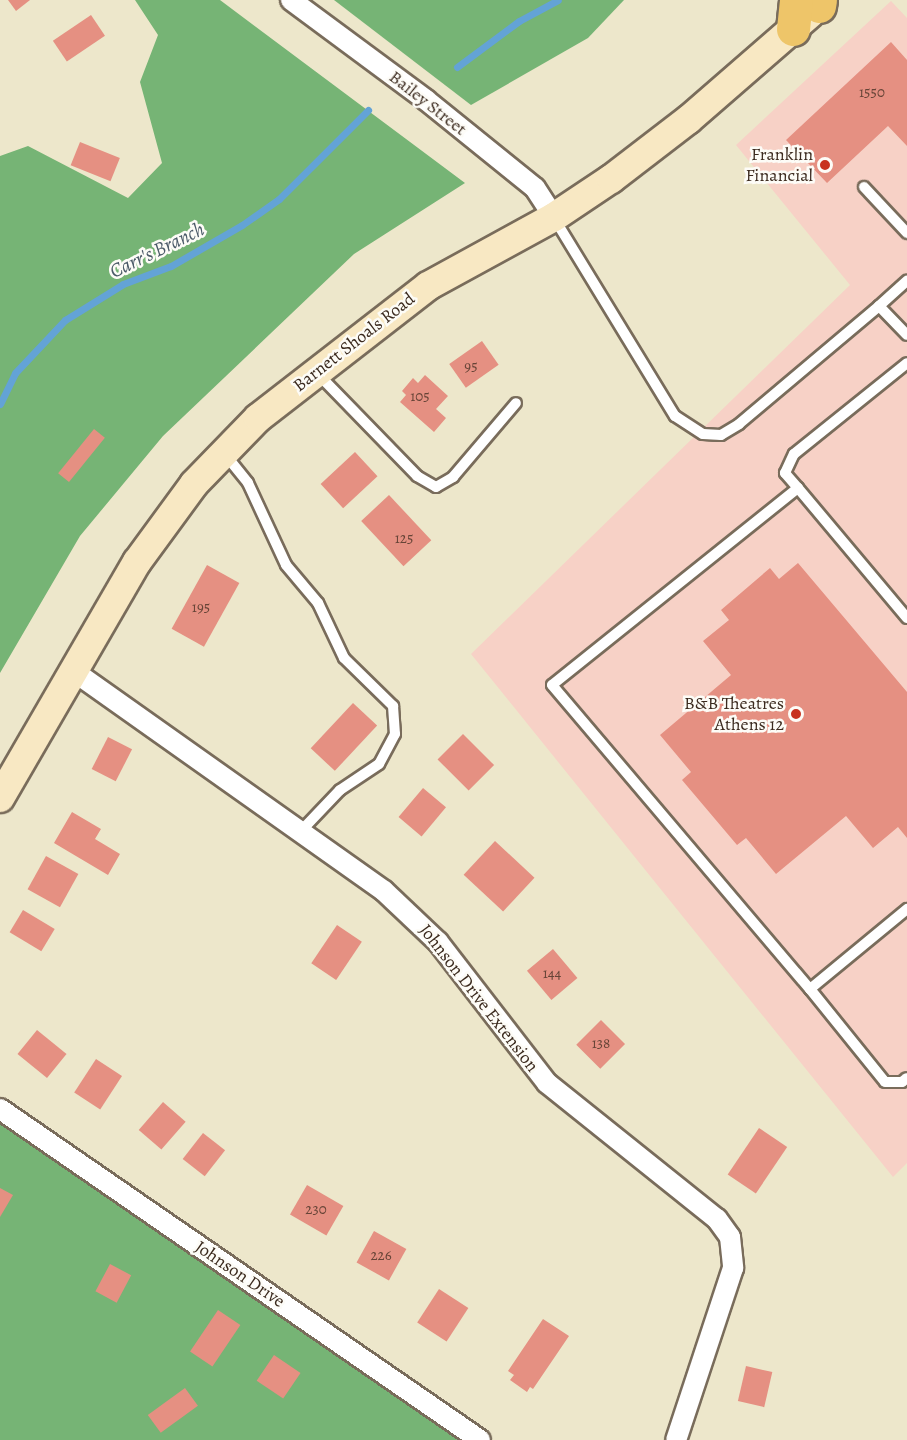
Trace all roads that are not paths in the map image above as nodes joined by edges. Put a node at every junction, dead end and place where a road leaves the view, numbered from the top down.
1 (291, 0) edge
2 (811, 7) edge
3 (864, 187) dead end
4 (554, 217) junction
5 (907, 233) edge
6 (907, 281) edge
7 (879, 306) junction
8 (907, 334) edge
9 (907, 363) edge
10 (315, 371) junction
11 (516, 403) dead end
12 (224, 453) junction
13 (798, 488) junction
14 (907, 618) edge
15 (72, 670) junction
16 (0, 798) edge
17 (300, 832) junction
18 (907, 909) edge
19 (810, 989) junction
20 (907, 1078) edge
21 (0, 1108) edge
22 (480, 1440) edge
23 (676, 1440) edge

1 - 4 street, Bailey Street
2 - 4 main road, Barnett Shoals Road
3 - 5 lane
4 - 7 lane
4 - 10 main road, Barnett Shoals Road
6 - 7 lane
7 - 8 lane
9 - 13 lane
10 - 11 lane
10 - 12 main road, Barnett Shoals Road
12 - 15 main road, Barnett Shoals Road
12 - 17 lane
13 - 14 lane
13 - 19 lane
15 - 16 main road, Barnett Shoals Road
15 - 17 street, Johnson Drive Extension
17 - 23 street, Johnson Drive Extension
18 - 19 lane
19 - 20 lane
21 - 22 street, Johnson Drive

